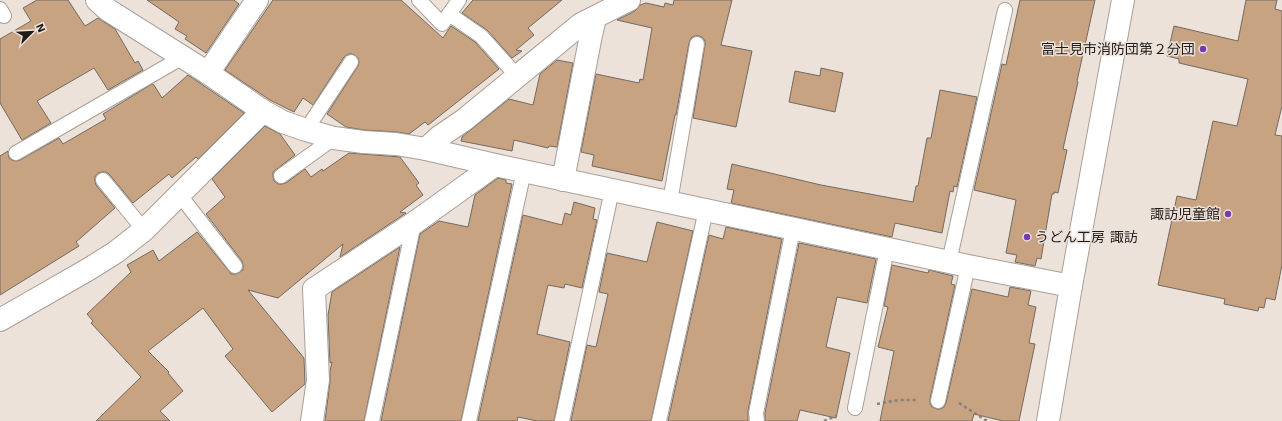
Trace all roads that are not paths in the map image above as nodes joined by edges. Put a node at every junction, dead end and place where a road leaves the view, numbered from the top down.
1 (97, 0) edge
2 (257, 0) edge
3 (419, 0) edge
4 (459, 0) edge
5 (629, 0) edge
6 (1123, 0) edge
7 (1004, 10) dead end
8 (449, 14) junction
9 (595, 18) junction
10 (697, 44) dead end
11 (183, 57) junction
12 (351, 62) dead end
13 (208, 72) junction
14 (517, 76) junction
15 (263, 111) junction
16 (306, 130) junction
17 (334, 138) junction
18 (426, 149) junction
19 (16, 153) dead end
20 (495, 165) junction
21 (524, 171) junction
22 (281, 176) dead end
23 (103, 180) dead end
24 (563, 180) junction
25 (612, 190) junction
26 (179, 194) junction
27 (670, 202) junction
28 (706, 210) junction
29 (414, 223) junction
30 (793, 229) junction
31 (144, 230) junction
32 (887, 249) junction
33 (959, 264) junction
34 (235, 266) dead end
35 (1071, 286) junction
36 (0, 320) edge
37 (938, 401) road end
38 (855, 408) road end
39 (312, 421) edge
40 (372, 421) edge
41 (468, 421) edge
42 (562, 421) edge
43 (659, 421) edge
44 (758, 421) edge
45 (1048, 421) edge

1 - 11 street
2 - 13 street
3 - 8 lane
4 - 8 lane
5 - 9 street
6 - 35 street
7 - 33 lane
8 - 14 lane
9 - 14 street
9 - 24 street
10 - 27 lane
11 - 13 street
11 - 19 lane
12 - 16 lane
13 - 15 street
14 - 18 street
15 - 16 street
15 - 26 street
16 - 17 street
17 - 18 street
17 - 22 lane
18 - 20 street
20 - 21 street
20 - 29 street
21 - 24 street
21 - 41 lane
23 - 31 lane
24 - 25 street
25 - 27 street
25 - 42 lane
26 - 31 street
26 - 34 lane
27 - 28 street
28 - 30 street
28 - 43 lane
29 - 39 street
29 - 40 lane
30 - 32 street
30 - 44 lane
31 - 36 street
32 - 33 street
32 - 38 lane
33 - 35 street
33 - 37 lane
35 - 45 street

